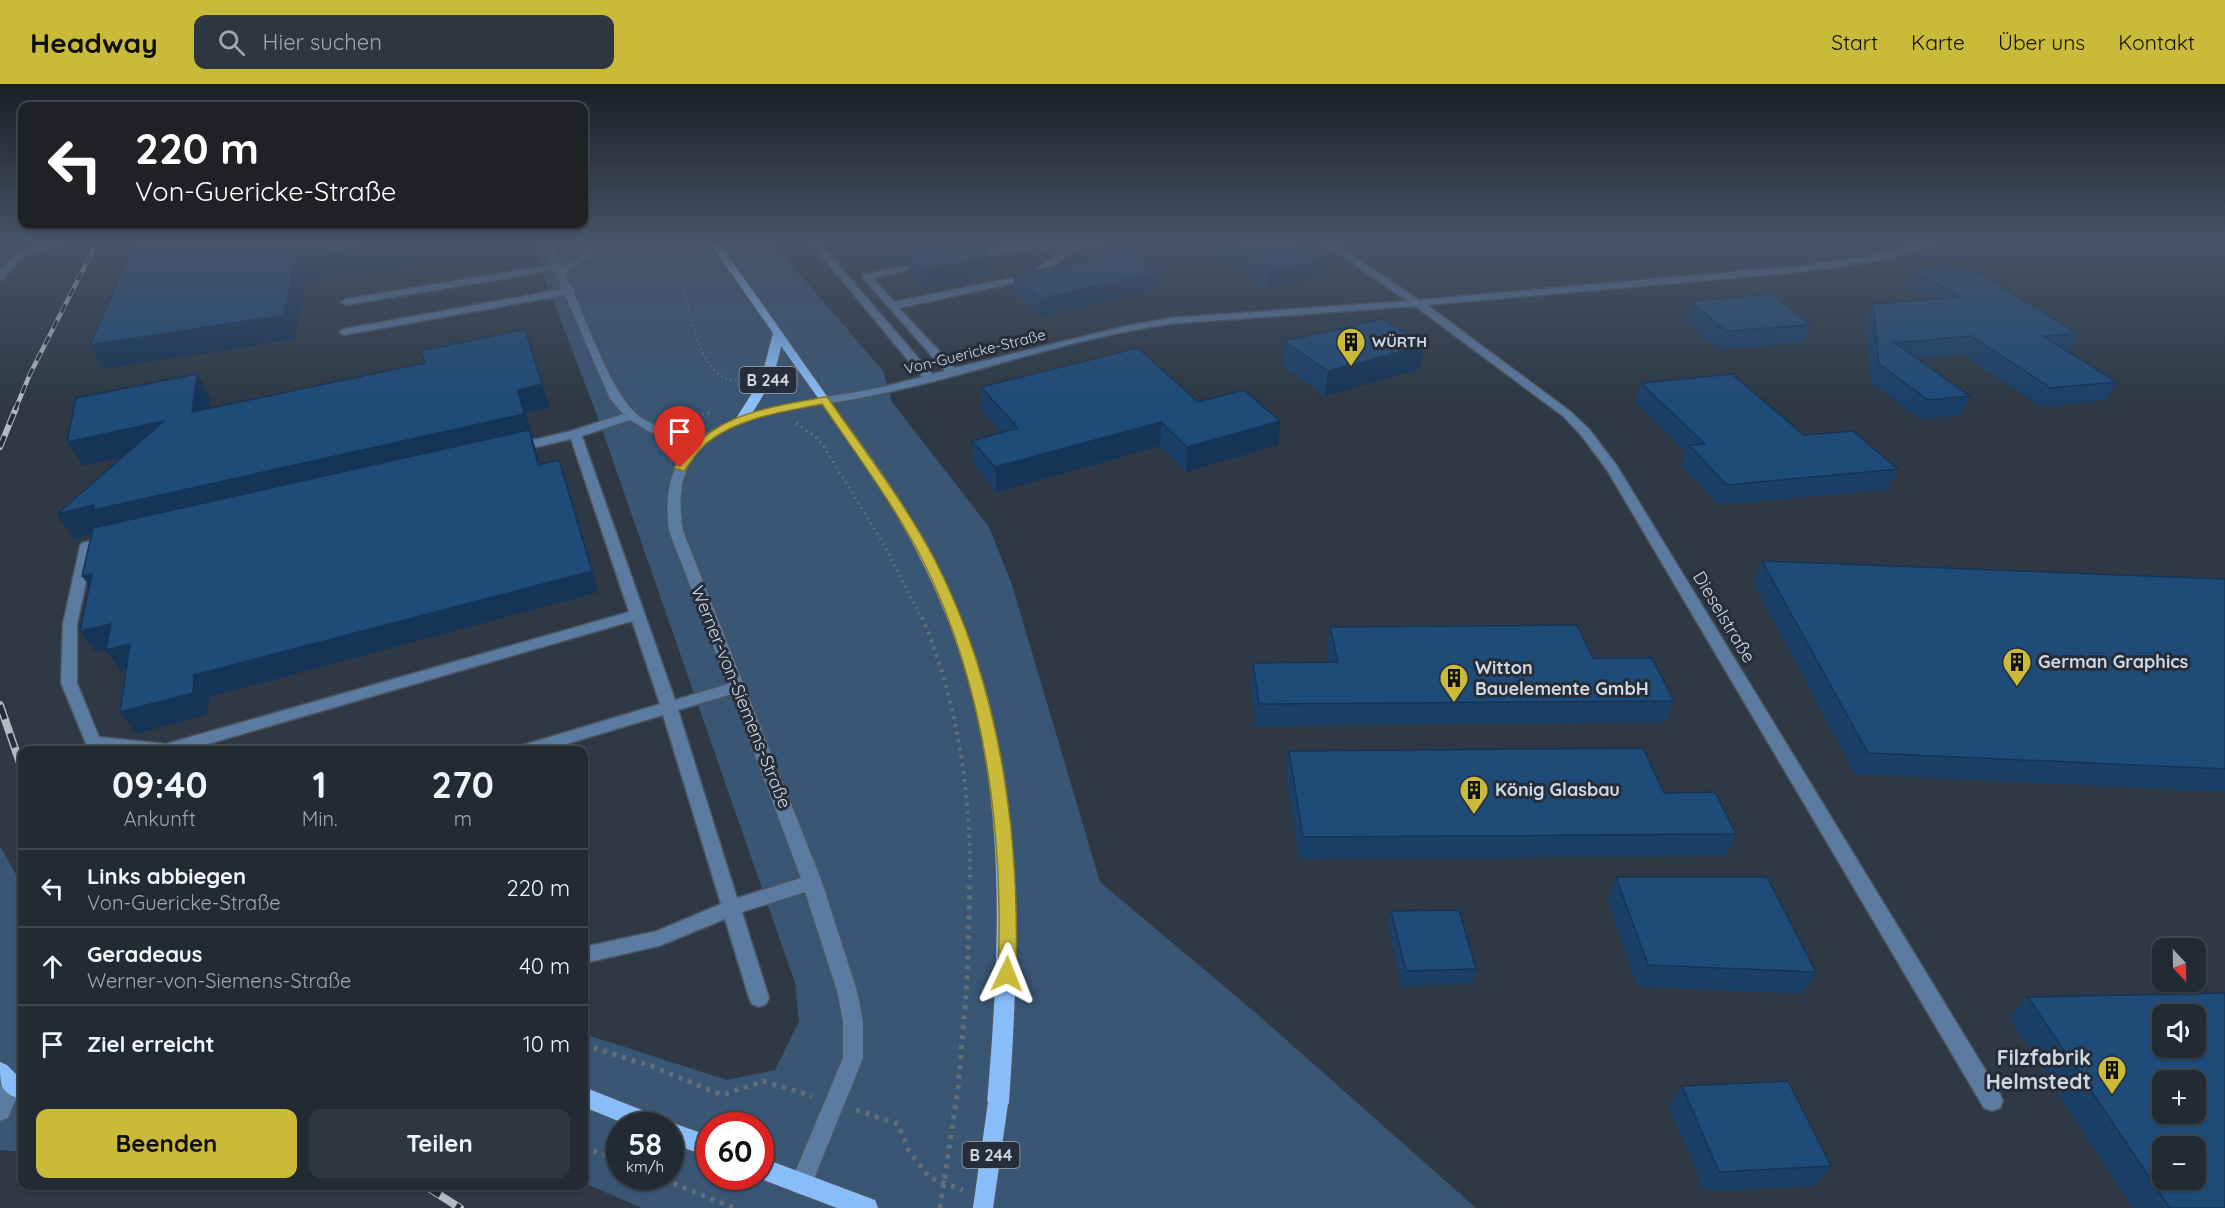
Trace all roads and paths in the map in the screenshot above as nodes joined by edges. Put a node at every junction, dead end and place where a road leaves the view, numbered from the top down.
1 (396, 294) edge
2 (551, 294) edge
3 (571, 294) edge
4 (688, 294) edge
5 (751, 294) edge
6 (858, 294) edge
7 (882, 294) edge
8 (947, 294) edge
9 (1403, 294) edge
10 (1513, 294) edge
11 (346, 302) dead end
12 (1416, 303) junction
13 (892, 306) junction
14 (344, 332) dead end
15 (778, 332) junction
16 (952, 372) junction
17 (929, 378) junction
18 (765, 386) junction
19 (825, 400) junction
20 (787, 406) junction
21 (629, 416) junction
22 (741, 420) junction
23 (575, 434) junction
24 (702, 441) junction
25 (506, 450) edge
26 (122, 538) edge
27 (637, 615) junction
28 (737, 687) junction
29 (669, 707) junction
30 (130, 746) edge
31 (180, 746) edge
32 (539, 746) edge
33 (813, 882) junction
34 (731, 908) junction
35 (588, 954) edge
36 (759, 998) dead end
37 (11, 1083) edge
38 (588, 1099) edge
39 (1992, 1101) dead end
40 (0, 1111) edge
41 (622, 1112) edge
42 (588, 1149) edge
43 (606, 1156) edge
44 (774, 1173) edge
45 (801, 1184) junction
46 (684, 1187) edge
47 (734, 1208) edge
48 (867, 1208) edge
49 (940, 1208) edge
50 (983, 1208) edge

1 - 11 street
2 - 14 street
3 - 21 street
4 - 18 path
5 - 15 main road, B 244
6 - 17 street
7 - 13 street
8 - 13 street
9 - 12 street, Dieselstraße
10 - 12 street, Von-Guericke-Straße
12 - 16 street, Von-Guericke-Straße
12 - 39 street, Dieselstraße
13 - 16 street
15 - 18 main road, B 244
15 - 19 main road, B 244
16 - 17 street, Von-Guericke-Straße
17 - 19 street, Von-Guericke-Straße
18 - 22 main road, B 244
19 - 20 street, Von-Guericke-Straße
19 - 50 main road, B 244, bridge
20 - 22 street, Von-Guericke-Straße
20 - 49 path, bridge
21 - 23 street
21 - 24 street
22 - 24 street, Von-Guericke-Straße
23 - 25 street
23 - 27 street
24 - 28 street, Werner-von-Siemens-Straße
26 - 30 street
27 - 29 street
27 - 31 street
28 - 29 street
28 - 33 street, Werner-von-Siemens-Straße
29 - 32 street
29 - 34 street
33 - 34 street
33 - 45 street, Werner-von-Siemens-Straße
34 - 35 street
34 - 36 street
37 - 40 street
38 - 41 main road
42 - 43 path
44 - 45 main road
45 - 48 main road
46 - 47 path

